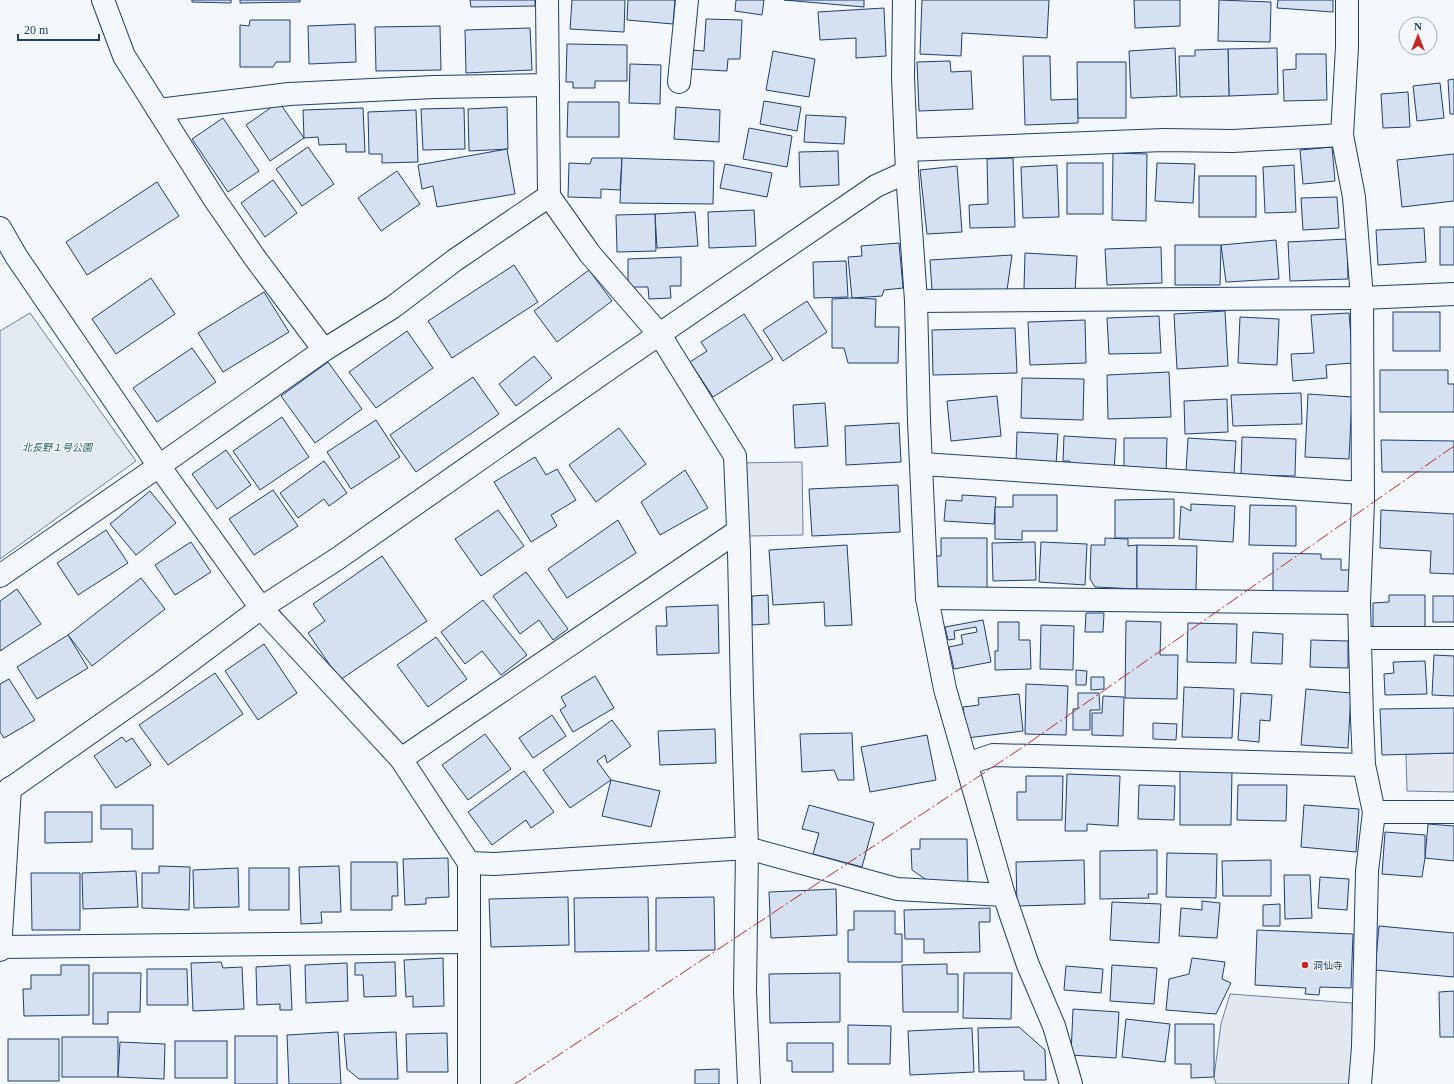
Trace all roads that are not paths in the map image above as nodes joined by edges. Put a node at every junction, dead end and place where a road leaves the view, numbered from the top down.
1 (103, 0) edge
2 (547, 0) edge
3 (687, 0) edge
4 (904, 0) edge
5 (1347, 0) edge
6 (679, 82) dead end
7 (548, 85) junction
8 (158, 110) junction
9 (1342, 135) junction
10 (906, 150) junction
11 (907, 172) junction
12 (550, 196) junction
13 (0, 228) edge
14 (1454, 294) edge
15 (1362, 298) junction
16 (916, 301) junction
17 (660, 335) junction
18 (324, 350) junction
19 (922, 464) junction
20 (159, 466) junction
21 (1362, 493) junction
22 (738, 531) junction
23 (0, 576) edge
24 (927, 598) junction
25 (1359, 603) junction
26 (261, 608) junction
27 (1361, 638) junction
28 (1454, 638) edge
29 (401, 759) junction
30 (967, 764) junction
31 (1364, 765) junction
32 (5, 792) edge
33 (1374, 812) junction
34 (1454, 812) edge
35 (747, 848) junction
36 (469, 862) junction
37 (1004, 895) junction
38 (468, 942) junction
39 (0, 949) edge
40 (469, 1084) edge
41 (749, 1084) edge
42 (1071, 1084) edge
43 (1360, 1084) edge

1 - 8 street
2 - 7 street
3 - 6 street
4 - 10 street
5 - 9 street
7 - 8 street
7 - 12 street
8 - 18 street
9 - 10 street
9 - 15 street
10 - 11 street
11 - 16 street
11 - 17 street
12 - 17 street
12 - 18 street
13 - 20 street
14 - 15 street
15 - 16 street
15 - 21 street
16 - 19 street
17 - 22 street
17 - 26 street
18 - 20 street
19 - 21 street
19 - 24 street
20 - 23 street
20 - 26 street
21 - 25 street
22 - 29 street
22 - 35 street
24 - 25 street
24 - 30 street
25 - 27 street
26 - 29 street
26 - 32 street
27 - 28 street
27 - 31 street
29 - 36 street
30 - 31 street
30 - 37 street
31 - 33 street
32 - 39 street
33 - 34 street
33 - 43 street
35 - 36 street
35 - 37 street
35 - 41 street
36 - 38 street
37 - 42 street
38 - 39 street
38 - 40 street

